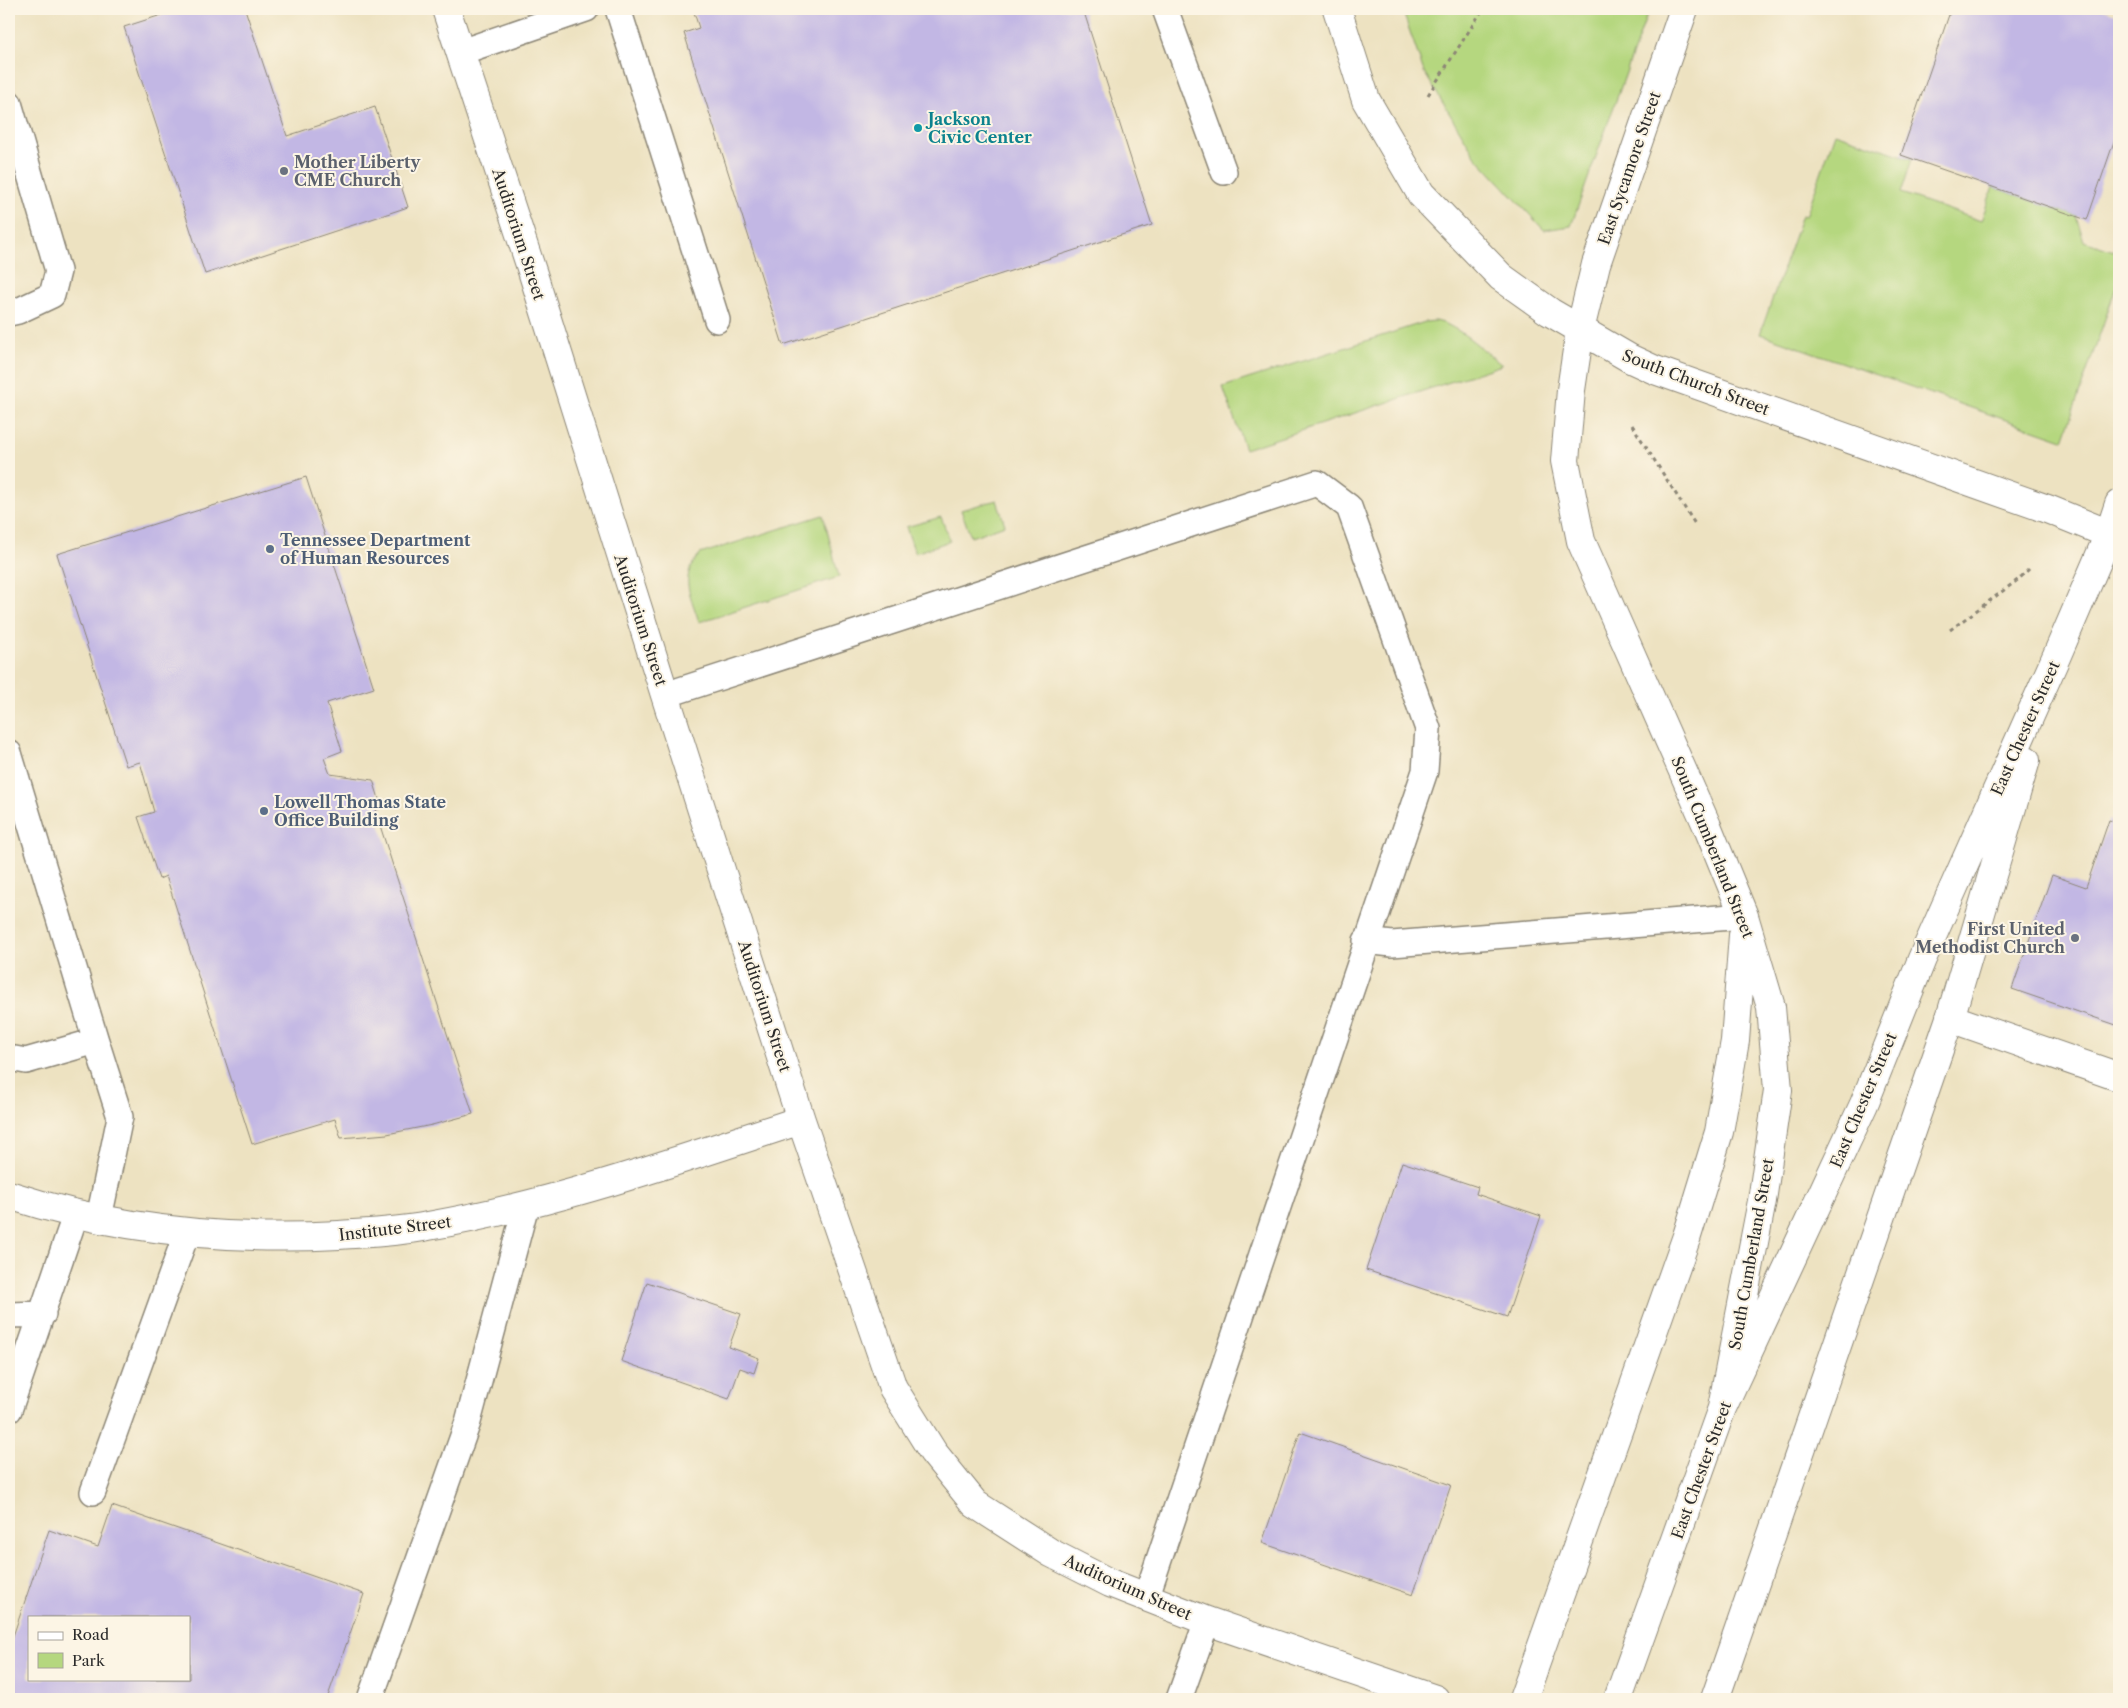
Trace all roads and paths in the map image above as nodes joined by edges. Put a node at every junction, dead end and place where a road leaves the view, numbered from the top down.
1 (446, 9) edge
2 (586, 9) edge
3 (618, 9) edge
4 (1165, 9) edge
5 (1338, 9) edge
6 (1483, 9) edge
7 (1684, 9) edge
8 (460, 52) junction
9 (1428, 95) dead end
10 (9, 103) edge
11 (1224, 172) dead end
12 (9, 313) edge
13 (717, 320) dead end
14 (1580, 330) junction
15 (1632, 425) dead end
16 (2119, 504) edge
17 (1694, 524) dead end
18 (2114, 536) edge
19 (2031, 567) dead end
20 (1950, 630) dead end
21 (2057, 655) junction
22 (665, 695) junction
23 (9, 754) edge
24 (1744, 916) junction
25 (1366, 941) junction
26 (1950, 1018) junction
27 (96, 1041) junction
28 (9, 1058) edge
29 (2119, 1077) edge
30 (801, 1120) junction
31 (9, 1195) edge
32 (526, 1205) junction
33 (88, 1215) junction
34 (187, 1232) junction
35 (43, 1314) junction
36 (9, 1315) edge
37 (1722, 1408) junction
38 (9, 1410) edge
39 (93, 1492) dead end
40 (1146, 1598) junction
41 (1207, 1621) junction
42 (370, 1699) edge
43 (1180, 1699) edge
44 (1434, 1699) edge
45 (1523, 1699) edge
46 (1618, 1699) edge
47 (1715, 1699) edge

1 - 8 main road, Auditorium Street
2 - 8 lane
3 - 13 lane
4 - 11 lane
5 - 14 main road, South Church Street
6 - 9 path
7 - 14 main road, East Sycamore Street
8 - 22 main road, Auditorium Street
10 - 12 lane
14 - 18 main road, South Church Street
14 - 24 main road, South Cumberland Street
15 - 17 path
16 - 18 main road, East Chester Street
18 - 21 main road, East Chester Street
19 - 20 path
21 - 26 main road
21 - 37 main road, East Chester Street
22 - 25 lane
22 - 30 main road, Auditorium Street
23 - 27 lane
24 - 25 lane
24 - 37 main road, South Cumberland Street
24 - 45 main road
25 - 40 lane
26 - 29 main road
26 - 47 main road
27 - 28 lane
27 - 33 lane
30 - 32 main road, Institute Street
30 - 40 main road, Auditorium Street
31 - 33 main road, Institute Street
32 - 34 main road, Institute Street
32 - 42 lane
33 - 34 main road, Institute Street
33 - 35 lane
34 - 39 lane
35 - 36 lane
35 - 38 lane
37 - 46 main road, East Chester Street
40 - 41 main road, Auditorium Street
41 - 43 lane
41 - 44 main road, Auditorium Street

